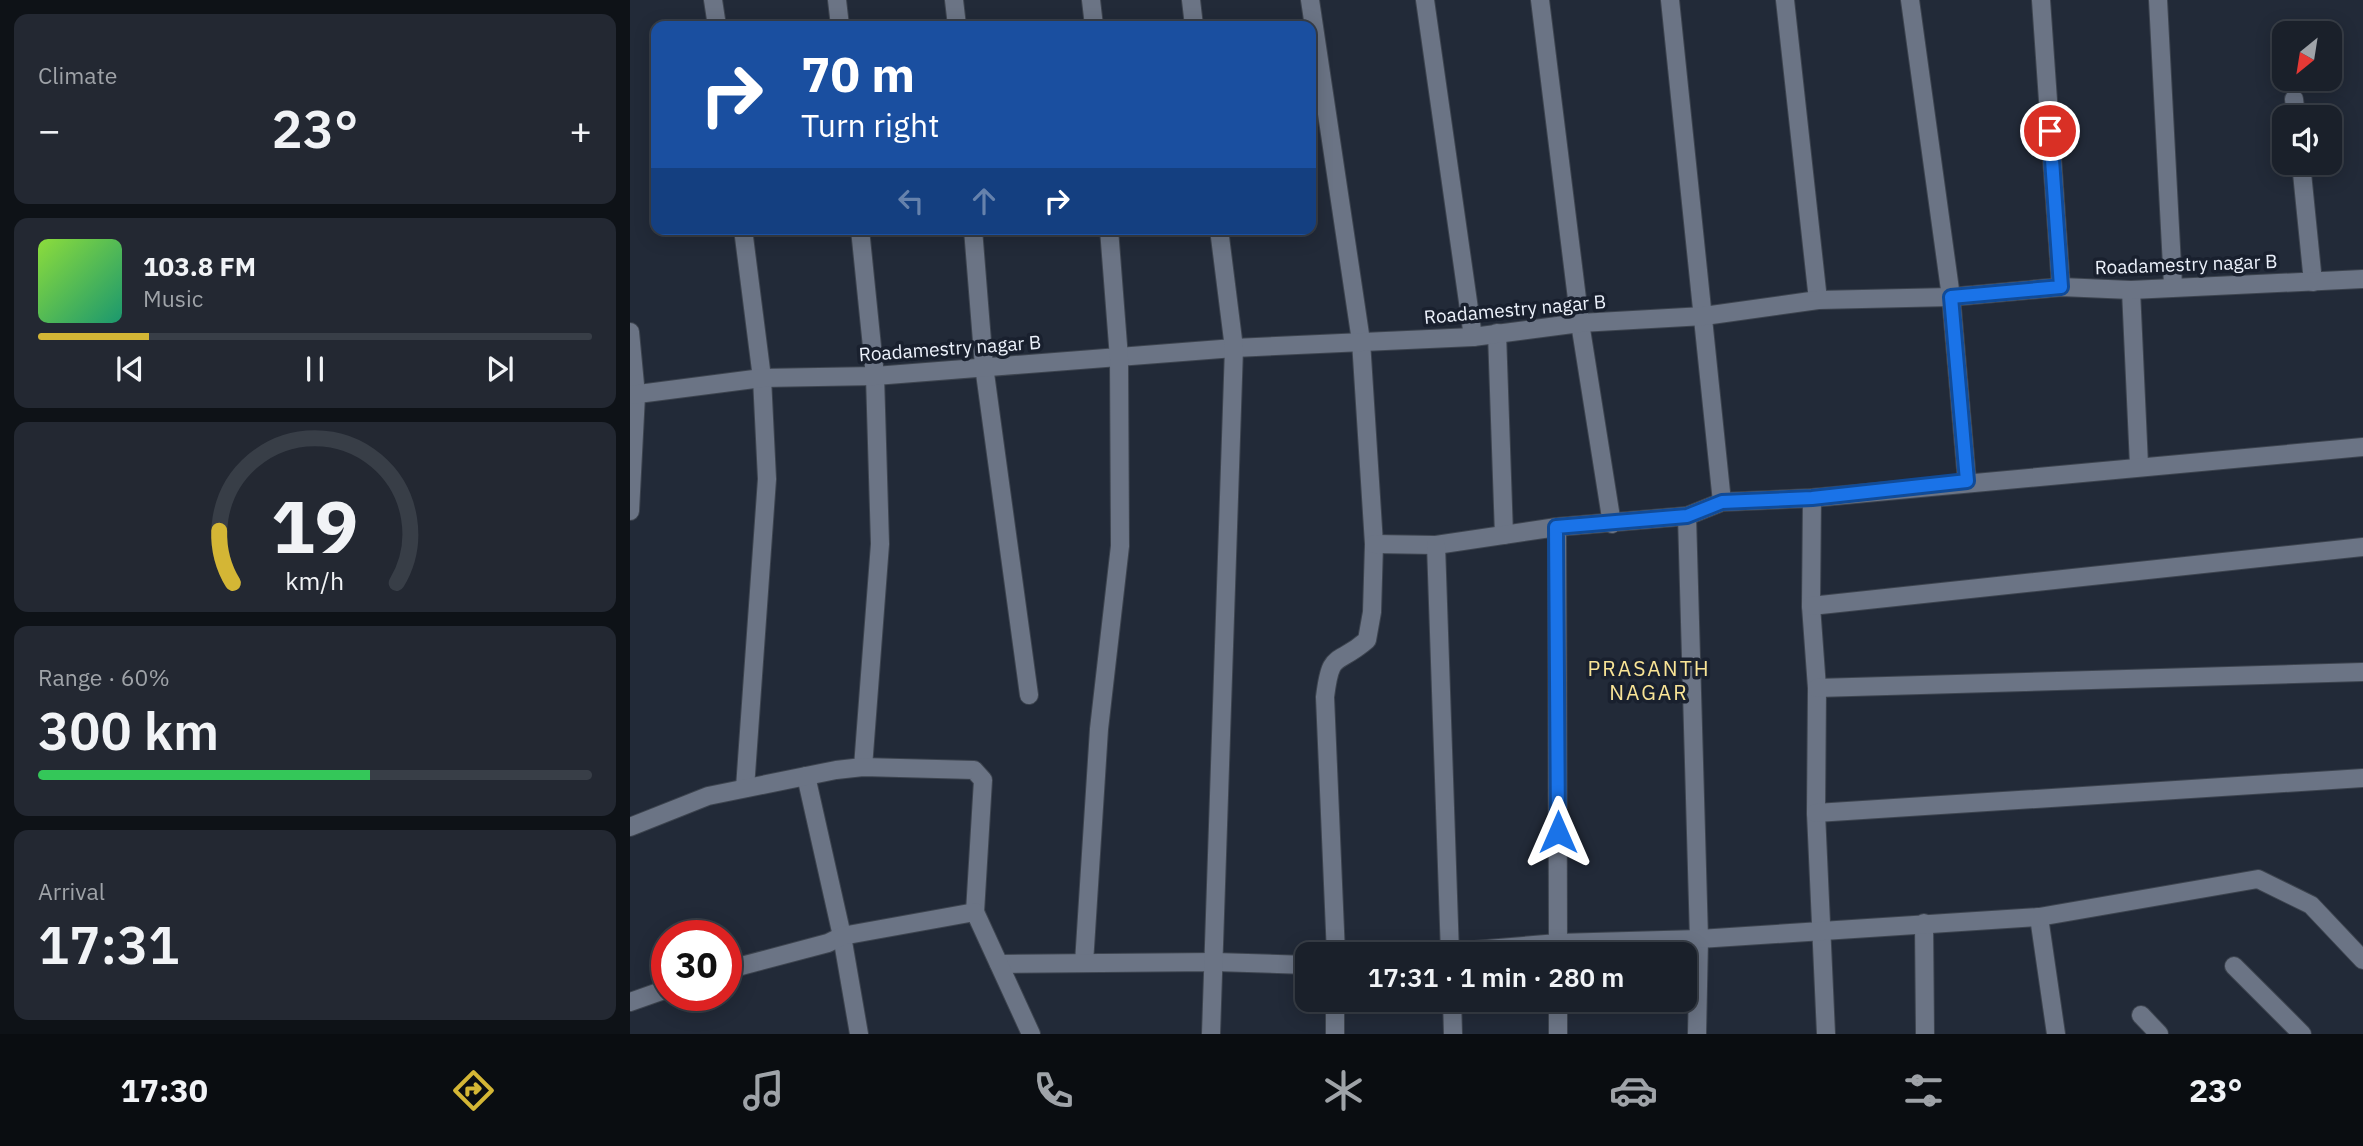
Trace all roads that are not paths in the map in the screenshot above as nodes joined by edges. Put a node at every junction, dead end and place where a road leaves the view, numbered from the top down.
1 (713, 0) edge
2 (837, 0) edge
3 (954, 0) edge
4 (1091, 0) edge
5 (1191, 0) edge
6 (1310, 0) edge
7 (1425, 0) edge
8 (1540, 0) edge
9 (1670, 0) edge
10 (1785, 0) edge
11 (1910, 0) edge
12 (2041, 0) edge
13 (2158, 0) edge
14 (716, 21) edge
15 (839, 21) edge
16 (956, 21) edge
17 (1093, 21) edge
18 (1193, 21) edge
19 (1313, 21) edge
20 (1316, 40) edge
21 (2294, 99) dead end
22 (2295, 105) edge
23 (2302, 175) edge
24 (744, 235) edge
25 (861, 235) edge
26 (973, 235) edge
27 (1109, 235) edge
28 (1220, 235) edge
29 (2363, 279) edge
30 (2313, 282) junction
31 (2173, 285) junction
32 (2061, 287) junction
33 (2131, 289) junction
34 (1951, 297) junction
35 (1818, 300) junction
36 (1703, 316) junction
37 (1580, 323) junction
38 (630, 332) edge
39 (1497, 333) junction
40 (1473, 337) junction
41 (1361, 341) junction
42 (1234, 348) junction
43 (1119, 358) junction
44 (984, 366) junction
45 (875, 376) junction
46 (762, 379) junction
47 (633, 395) edge
48 (2363, 447) edge
49 (2139, 465) junction
50 (1967, 481) junction
51 (1812, 498) junction
52 (1722, 502) junction
53 (630, 511) edge
54 (1687, 516) junction
55 (1612, 524) junction
56 (1556, 527) junction
57 (1504, 535) junction
58 (1374, 544) junction
59 (1436, 545) junction
60 (2363, 547) edge
61 (1811, 606) junction
62 (2363, 672) edge
63 (1816, 688) junction
64 (1029, 695) dead end
65 (863, 766) junction
66 (806, 776) junction
67 (2363, 778) edge
68 (745, 788) junction
69 (1816, 813) junction
70 (630, 827) edge
71 (975, 912) junction
72 (2039, 917) junction
73 (1923, 923) junction
74 (1822, 930) junction
75 (842, 936) junction
76 (1699, 939) junction
77 (1335, 942) edge
78 (1450, 942) edge
79 (1558, 942) edge
80 (1652, 942) edge
81 (2363, 960) edge
82 (1215, 962) junction
83 (1084, 963) junction
84 (999, 964) junction
85 (1295, 965) edge
86 (742, 966) edge
87 (2234, 966) dead end
88 (651, 995) edge
89 (630, 1002) edge
90 (1335, 1012) edge
91 (1452, 1012) edge
92 (1558, 1012) edge
93 (2141, 1015) dead end
94 (859, 1034) edge
95 (1031, 1034) edge
96 (1211, 1034) edge
97 (1335, 1034) edge
98 (1453, 1034) edge
99 (1558, 1034) edge
100 (1697, 1034) edge
101 (1826, 1034) edge
102 (1925, 1034) edge
103 (2056, 1034) edge
104 (2159, 1034) edge
105 (2302, 1034) edge

1 - 14 street
2 - 15 street
3 - 16 street
4 - 17 street
5 - 18 street
6 - 19 street
7 - 40 street
8 - 37 street
9 - 36 street
10 - 35 street
11 - 34 street
12 - 32 street
13 - 31 street
20 - 41 street
21 - 22 street
23 - 30 street
24 - 46 street
25 - 45 street
26 - 44 street
27 - 43 street
28 - 42 street
29 - 30 street, Roadamestry nagar B
30 - 31 street, Roadamestry nagar B
31 - 33 street, Roadamestry nagar B
32 - 33 street, Roadamestry nagar B
32 - 34 street, Roadamestry nagar B
33 - 49 street
34 - 35 street, Roadamestry nagar B
34 - 50 street
35 - 36 street, Roadamestry nagar B
36 - 37 street, Roadamestry nagar B
36 - 52 street
37 - 39 street, Roadamestry nagar B
37 - 55 street
38 - 47 street
39 - 40 street, Roadamestry nagar B
39 - 57 street
40 - 41 street, Roadamestry nagar B
41 - 42 street, Roadamestry nagar B
41 - 58 street
42 - 43 street, Roadamestry nagar B
42 - 82 street
43 - 44 street, Roadamestry nagar B
43 - 83 street
44 - 45 street, Roadamestry nagar B
44 - 64 street
45 - 46 street, Roadamestry nagar B
45 - 65 street
46 - 47 street, Roadamestry nagar B
46 - 68 street
47 - 53 street
48 - 49 street
49 - 50 street
50 - 51 street
51 - 52 street
51 - 61 street
52 - 54 street
54 - 55 street
54 - 76 street
55 - 56 street
56 - 57 street
56 - 79 street
57 - 59 street
58 - 59 street
58 - 77 street
59 - 78 street
60 - 61 street
61 - 63 street
62 - 63 street
63 - 69 street
65 - 66 street
65 - 71 street
66 - 68 street
66 - 75 street
67 - 69 street
68 - 70 street
69 - 74 street
71 - 75 street
71 - 84 street
72 - 73 street
72 - 81 street
72 - 103 street
73 - 74 street
73 - 102 street
74 - 76 street
74 - 101 street
75 - 86 street
75 - 94 street
76 - 80 street
76 - 100 street
82 - 83 street
82 - 85 street
82 - 96 street
83 - 84 street
84 - 95 street
87 - 105 street
88 - 89 street
90 - 97 street
91 - 98 street
92 - 99 street
93 - 104 street

